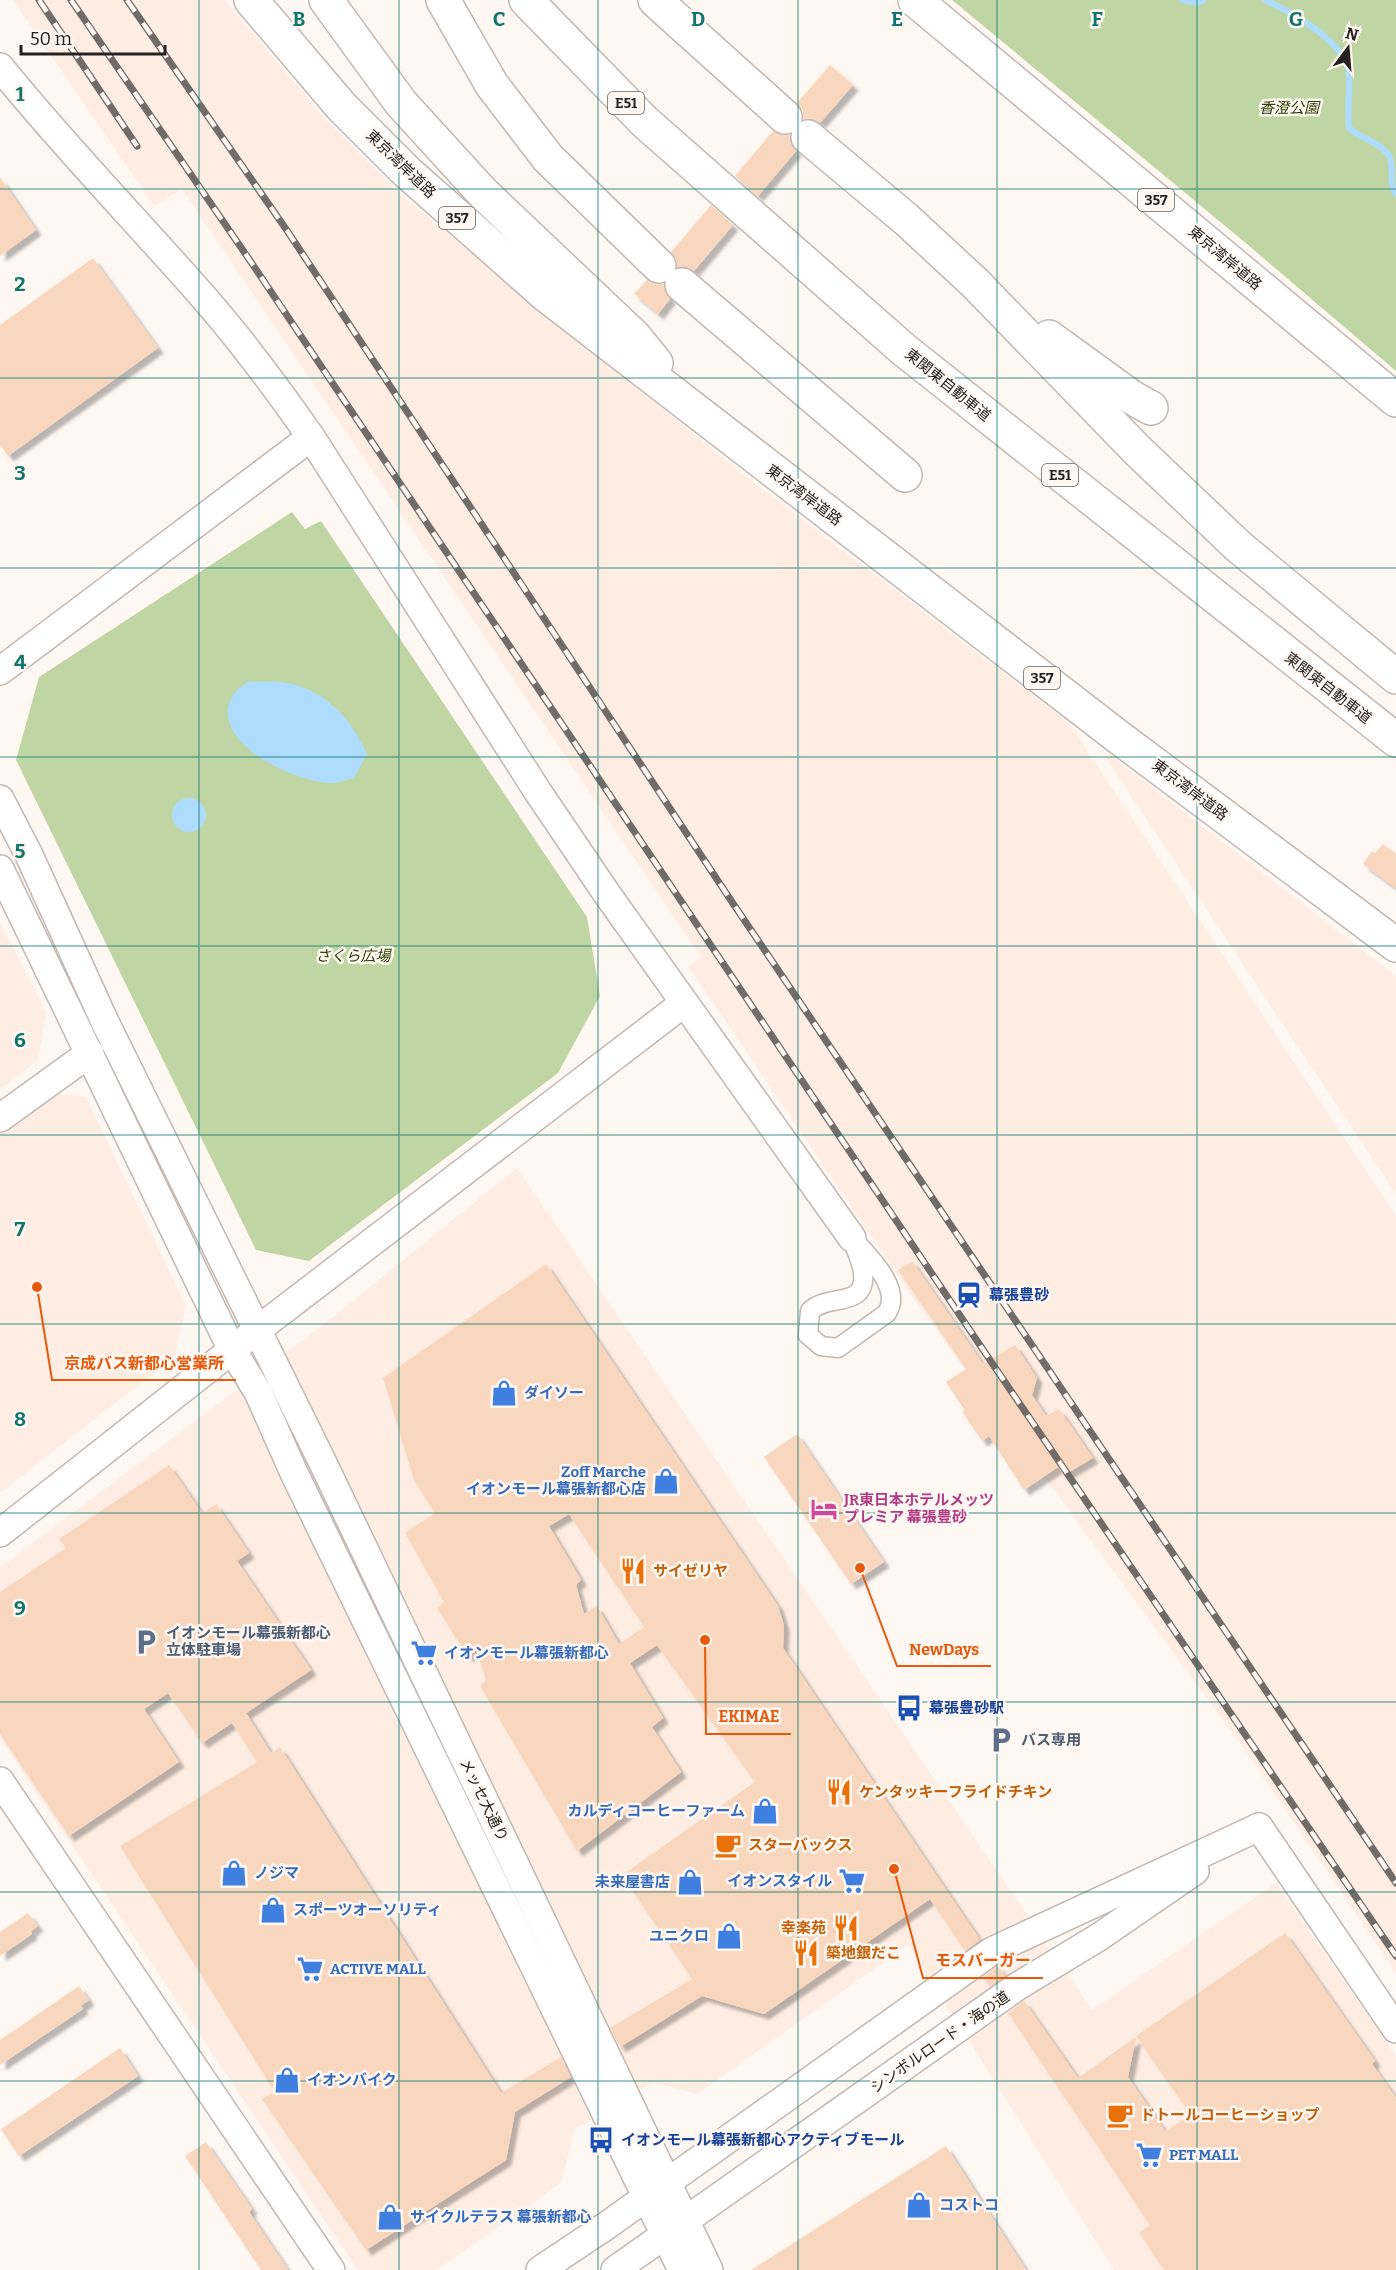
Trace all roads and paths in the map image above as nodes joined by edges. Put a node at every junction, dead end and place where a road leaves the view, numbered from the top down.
1 (251, 0) edge
2 (326, 0) edge
3 (442, 0) edge
4 (526, 0) edge
5 (655, 0) edge
6 (915, 0) edge
7 (0, 67) edge
8 (975, 283) junction
9 (1396, 400) edge
10 (690, 408) junction
11 (1151, 408) dead end
12 (311, 436) junction
13 (905, 475) dead end
14 (0, 670) edge
15 (1396, 677) edge
16 (1396, 740) edge
17 (0, 799) edge
18 (0, 869) edge
19 (1396, 945) edge
20 (684, 1003) junction
21 (90, 1053) junction
22 (0, 1118) edge
23 (852, 1238) junction
24 (256, 1331) junction
25 (232, 1350) junction
26 (0, 1533) edge
27 (0, 1782) edge
28 (1259, 1827) junction
29 (1396, 2029) edge
30 (656, 2189) junction
31 (675, 2229) junction
32 (331, 2270) edge
33 (540, 2270) edge
34 (615, 2270) edge
35 (682, 2270) edge
36 (709, 2270) edge

1 - 10 highway, 東京湾岸道路 / 357
2 - 10 highway
3 - 13 highway
4 - 16 highway, 東関東自動車道 / E51
5 - 8 highway
6 - 9 highway, 東京湾岸道路 / 357
7 - 12 street
8 - 11 highway
8 - 15 highway
10 - 19 highway, 東京湾岸道路 / 357
12 - 14 street
12 - 20 street
17 - 24 street, メッセ大通り
18 - 21 street, メッセ大通り
20 - 23 street
20 - 24 street
21 - 22 street
21 - 25 street, メッセ大通り
23 - 23 street
24 - 25 street
24 - 30 street, メッセ大通り
25 - 26 street
25 - 30 street, メッセ大通り
27 - 32 street
28 - 29 street
28 - 30 street
28 - 31 street, シンボルロード・海の道
30 - 31 street, メッセ大通り
30 - 33 street
31 - 34 street, シンボルロード・海の道
31 - 35 street, メッセ大通り
31 - 36 street, メッセ大通り

